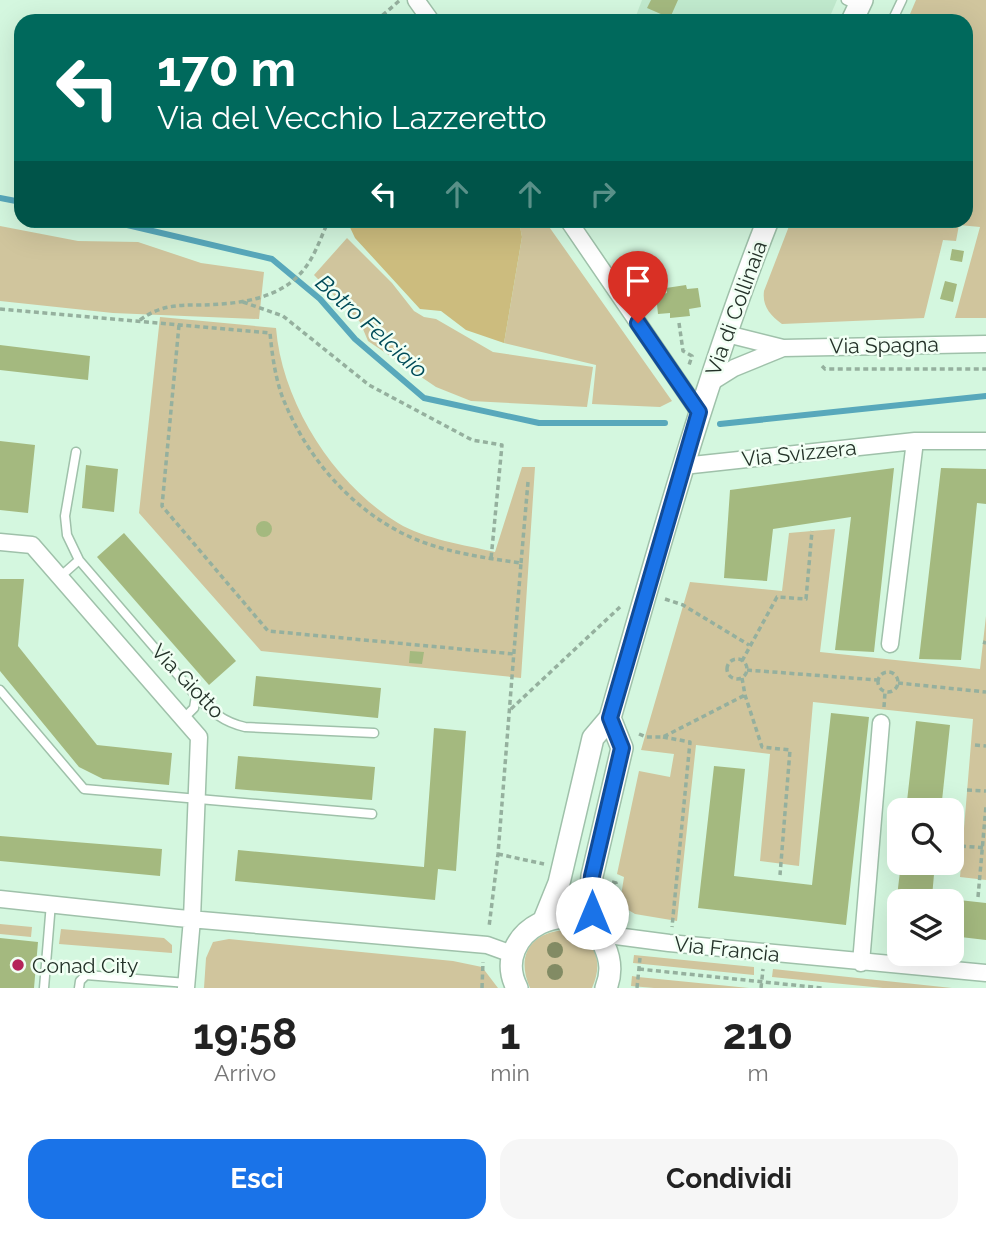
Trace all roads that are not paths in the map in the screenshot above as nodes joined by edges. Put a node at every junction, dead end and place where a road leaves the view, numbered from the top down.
1 (573, 228) edge
2 (765, 228) edge
3 (727, 334) junction
4 (986, 344) edge
5 (783, 348) junction
6 (710, 383) junction
7 (699, 412) junction
8 (915, 441) junction
9 (986, 441) edge
10 (76, 452) dead end
11 (683, 466) junction
12 (0, 542) edge
13 (79, 560) junction
14 (61, 576) junction
15 (889, 652) road end
16 (0, 690) edge
17 (196, 696) junction
18 (882, 717) road end
19 (610, 718) junction
20 (183, 719) junction
21 (374, 733) dead end
22 (195, 798) junction
23 (372, 814) dead end
24 (0, 899) edge
25 (51, 904) junction
26 (192, 919) junction
27 (544, 920) junction
28 (594, 929) junction
29 (512, 954) junction
30 (861, 963) junction
31 (986, 973) edge
32 (186, 986) edge
33 (44, 988) edge
34 (79, 988) edge
35 (517, 988) edge
36 (606, 988) edge

1 - 7 street
2 - 3 street, Via di Collinaia
3 - 5 street, Via Spagna
3 - 6 street, Via di Collinaia
4 - 5 street, Via Spagna
5 - 6 street, Via Spagna
6 - 7 street, Via di Collinaia
7 - 11 street, Via di Collinaia
8 - 9 street, Via Svizzera
8 - 11 street, Via Svizzera
8 - 15 street
10 - 13 lane, Via Giotto
11 - 19 street, Via di Collinaia
12 - 14 street, Via Giotto
13 - 14 lane
13 - 17 lane, Via Giotto
14 - 20 street, Via Giotto
16 - 22 lane
17 - 20 lane
17 - 21 lane, Via Giotto
18 - 30 street
19 - 27 street, Via di Collinaia
19 - 28 street
20 - 22 street, Via Giotto
22 - 23 lane
22 - 26 street, Via Giotto
24 - 25 street
25 - 26 street
25 - 33 lane
26 - 29 street
26 - 32 street, Via Giotto
27 - 28 street
27 - 29 street
28 - 30 street, Via Francia
28 - 36 street
29 - 35 street
30 - 31 street, Via Francia
32 - 34 lane

